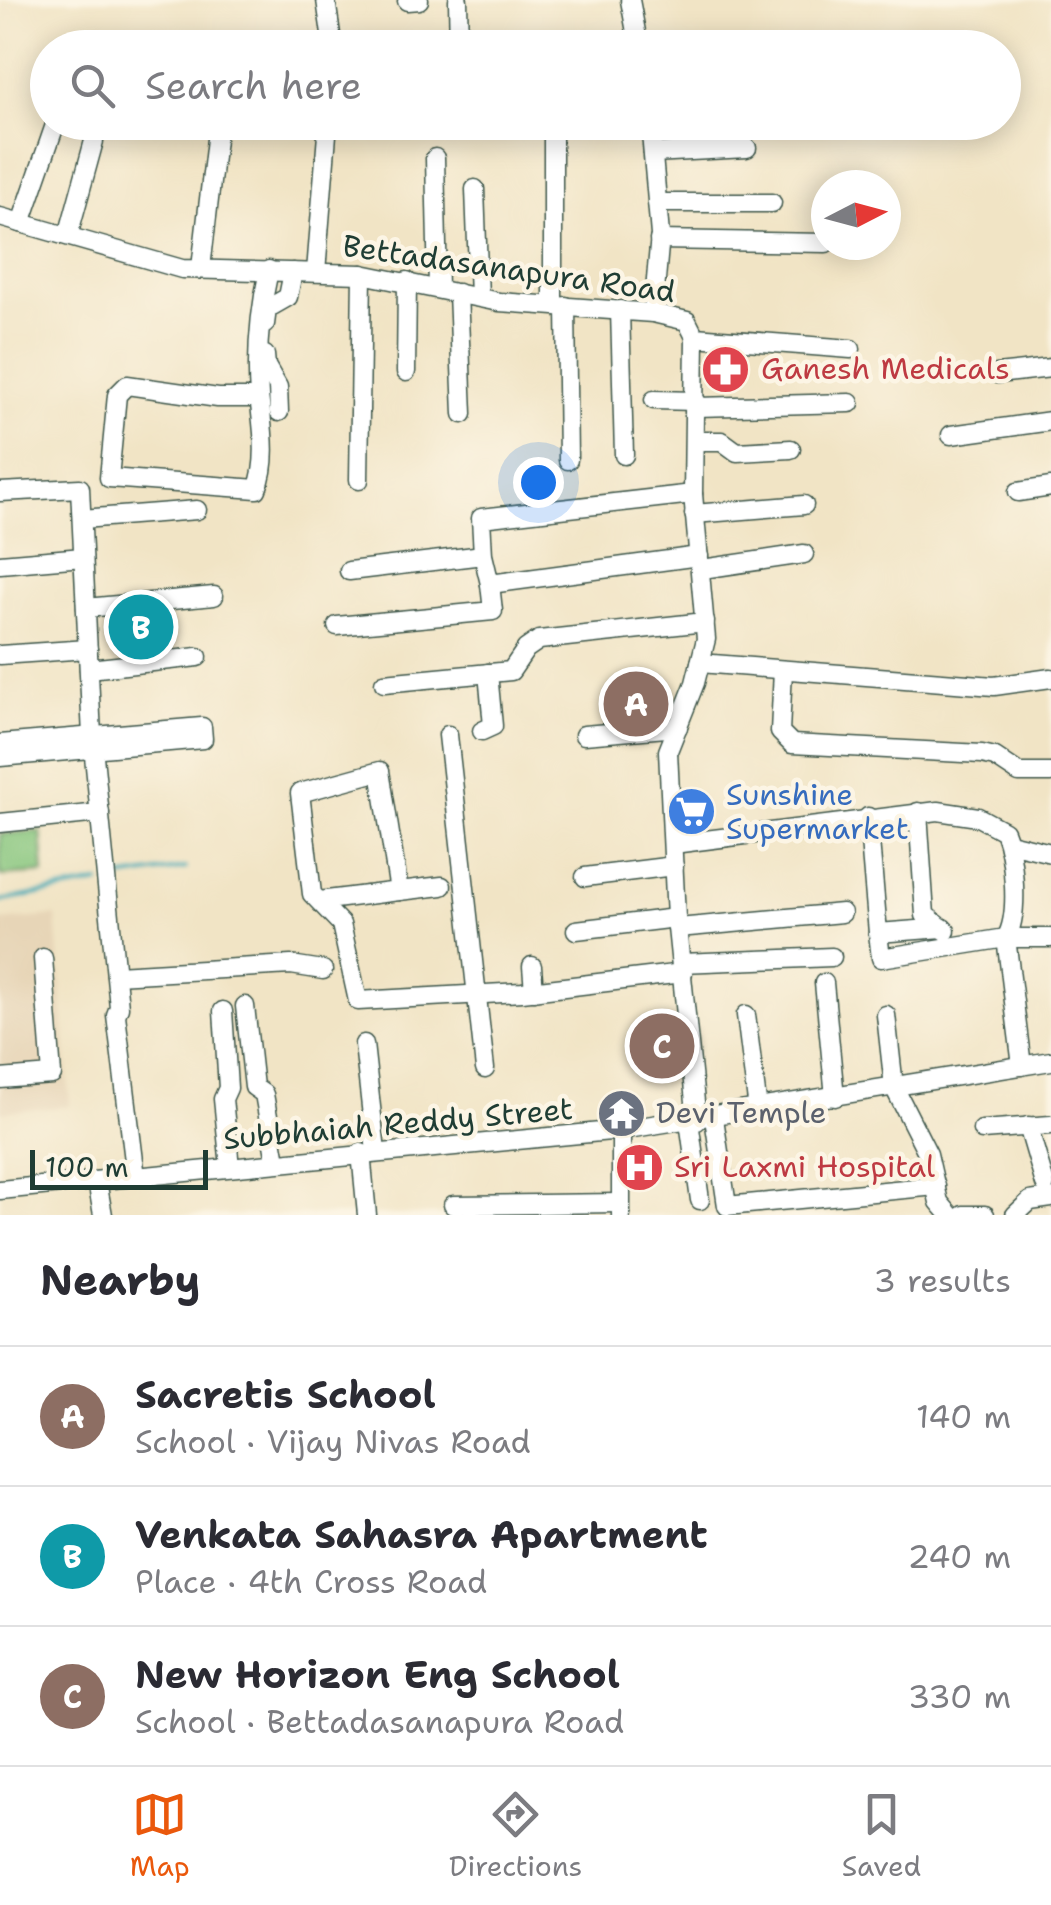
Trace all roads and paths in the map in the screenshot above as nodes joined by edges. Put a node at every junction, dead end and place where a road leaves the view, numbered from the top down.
1 (326, 0) edge
2 (419, 0) edge
3 (458, 0) edge
4 (630, 0) edge
5 (407, 1) edge
6 (330, 30) edge
7 (459, 30) edge
8 (636, 30) edge
9 (50, 140) edge
10 (216, 140) edge
11 (327, 140) edge
12 (554, 140) edge
13 (652, 140) edge
14 (94, 141) dead end
15 (748, 148) dead end
16 (653, 152) junction
17 (435, 158) dead end
18 (475, 189) dead end
19 (772, 203) dead end
20 (657, 204) junction
21 (0, 217) edge
22 (21, 223) junction
23 (68, 236) junction
24 (659, 240) junction
25 (811, 243) edge
26 (202, 268) junction
27 (270, 270) junction
28 (293, 272) junction
29 (316, 272) junction
30 (362, 274) junction
31 (408, 281) junction
32 (438, 288) junction
33 (458, 293) junction
34 (479, 297) junction
35 (559, 306) junction
36 (620, 310) junction
37 (653, 312) junction
38 (695, 337) junction
39 (850, 349) dead end
40 (1051, 368) edge
41 (406, 372) dead end
42 (997, 374) dead end
43 (259, 398) junction
44 (654, 400) dead end
45 (850, 403) dead end
46 (696, 404) junction
47 (279, 412) dead end
48 (462, 414) dead end
49 (1051, 421) edge
50 (951, 435) dead end
51 (695, 441) junction
52 (791, 448) dead end
53 (624, 455) dead end
54 (568, 460) dead end
55 (359, 480) dead end
56 (1051, 487) edge
57 (0, 492) edge
58 (1018, 492) dead end
59 (693, 494) junction
60 (804, 505) dead end
61 (197, 510) dead end
62 (694, 514) junction
63 (82, 519) junction
64 (804, 554) dead end
65 (483, 555) junction
66 (83, 557) junction
67 (701, 562) junction
68 (0, 564) edge
69 (350, 571) dead end
70 (490, 584) junction
71 (214, 596) dead end
72 (86, 608) junction
73 (706, 622) junction
74 (337, 626) dead end
75 (88, 649) junction
76 (0, 655) edge
77 (198, 657) dead end
78 (700, 662) junction
79 (89, 669) junction
80 (783, 670) junction
81 (488, 673) junction
82 (1051, 678) edge
83 (384, 682) dead end
84 (678, 727) junction
85 (482, 730) dead end
86 (448, 735) dead end
87 (584, 735) dead end
88 (93, 742) junction
89 (0, 744) edge
90 (0, 757) edge
91 (1051, 774) edge
92 (918, 812) junction
93 (100, 813) junction
94 (868, 817) junction
95 (0, 823) edge
96 (1009, 843) junction
97 (673, 844) junction
98 (1051, 853) edge
99 (674, 866) junction
100 (585, 877) dead end
101 (442, 886) dead end
102 (399, 891) junction
103 (319, 902) junction
104 (842, 913) dead end
105 (677, 923) junction
106 (942, 928) junction
107 (576, 930) dead end
108 (878, 933) junction
109 (1006, 938) junction
110 (1051, 938) edge
111 (958, 942) junction
112 (832, 956) dead end
113 (42, 958) dead end
114 (532, 966) dead end
115 (682, 968) junction
116 (323, 970) dead end
117 (116, 975) junction
118 (824, 982) dead end
119 (534, 991) junction
120 (480, 995) junction
121 (244, 1006) dead end
122 (223, 1011) dead end
123 (746, 1015) dead end
124 (886, 1015) dead end
125 (364, 1044) dead end
126 (1051, 1061) edge
127 (1022, 1066) junction
128 (485, 1069) dead end
129 (0, 1080) edge
130 (894, 1087) junction
131 (834, 1097) junction
132 (758, 1110) junction
133 (700, 1120) junction
134 (1051, 1125) edge
135 (1028, 1126) junction
136 (622, 1130) junction
137 (982, 1130) dead end
138 (368, 1153) junction
139 (276, 1162) junction
140 (230, 1167) junction
141 (140, 1176) junction
142 (97, 1181) junction
143 (936, 1186) junction
144 (0, 1190) edge
145 (1048, 1191) edge
146 (700, 1200) dead end
147 (453, 1205) dead end
148 (620, 1209) edge
149 (102, 1215) edge
150 (367, 1215) edge
151 (950, 1215) edge
152 (963, 1215) edge
153 (985, 1215) edge
154 (1014, 1215) edge

1 - 6 street
2 - 5 street
3 - 7 street
4 - 8 street
9 - 22 street
10 - 26 street
11 - 29 street
12 - 35 street
13 - 16 street
14 - 23 street
15 - 16 street
16 - 20 street
17 - 32 street
18 - 34 street
19 - 20 street
20 - 24 street
21 - 22 street, Bettadasanapura Road
22 - 23 street, Bettadasanapura Road
23 - 26 street, Bettadasanapura Road
24 - 25 street
24 - 37 street
26 - 27 street, Bettadasanapura Road
27 - 28 street, Bettadasanapura Road
27 - 43 street
28 - 29 street, Bettadasanapura Road
28 - 47 street
29 - 30 street, Bettadasanapura Road
30 - 31 street, Bettadasanapura Road
30 - 55 street
31 - 32 street, Bettadasanapura Road
31 - 41 street
32 - 33 street, Bettadasanapura Road
33 - 34 street, Bettadasanapura Road
33 - 48 street
34 - 35 street, Bettadasanapura Road
35 - 36 street, Bettadasanapura Road
35 - 54 street
36 - 37 street, Bettadasanapura Road
36 - 53 street
37 - 38 street, Bettadasanapura Road
38 - 39 street
38 - 46 street, Bettadasanapura Road
40 - 42 street
43 - 43 street
44 - 46 street
45 - 46 street
46 - 51 street, Bettadasanapura Road
49 - 50 street
51 - 52 street
51 - 59 street, Bettadasanapura Road
56 - 58 street
57 - 63 street
59 - 62 street, Bettadasanapura Road
59 - 65 street
60 - 62 street
61 - 63 street
62 - 67 street, Bettadasanapura Road
63 - 66 street
64 - 67 street
65 - 69 street
65 - 70 street
66 - 68 street
66 - 72 street
67 - 70 street
67 - 73 street, Bettadasanapura Road
70 - 74 street
71 - 72 street
72 - 75 street
73 - 78 street, Bettadasanapura Road
73 - 81 street
75 - 76 street
75 - 79 street
77 - 79 street
78 - 80 street
78 - 84 street, Bettadasanapura Road
79 - 88 street
80 - 82 street
80 - 91 street
81 - 83 street
81 - 85 street
84 - 87 street
84 - 97 street, Bettadasanapura Road
86 - 120 street
88 - 88 street
88 - 89 street
88 - 90 street
88 - 93 street
92 - 94 street
92 - 96 street
92 - 106 street
93 - 95 street
93 - 117 street
94 - 97 street
94 - 108 street
96 - 98 street
96 - 109 street
97 - 99 street, Bettadasanapura Road
99 - 100 street
99 - 105 street, Bettadasanapura Road
101 - 102 street
102 - 103 street
102 - 103 street
103 - 120 street
104 - 105 street
105 - 107 street
105 - 115 street, Bettadasanapura Road
106 - 108 street
106 - 111 street
108 - 111 street
109 - 110 street
109 - 111 street
109 - 127 street
112 - 115 street
113 - 129 street
114 - 119 street
115 - 119 street
115 - 133 street, Bettadasanapura Road
116 - 117 street
117 - 141 street
118 - 131 street
119 - 120 street
120 - 128 street
121 - 139 street
122 - 140 street
123 - 132 street
124 - 130 street
125 - 138 street
126 - 127 street, Subbhaiah Reddy Street
127 - 130 street, Subbhaiah Reddy Street
130 - 131 street, Subbhaiah Reddy Street
130 - 143 street
131 - 132 street, Subbhaiah Reddy Street
132 - 133 street, Subbhaiah Reddy Street
133 - 136 street, Subbhaiah Reddy Street
133 - 143 street
133 - 146 street
134 - 135 street
135 - 137 street
135 - 145 street
136 - 138 street, Subbhaiah Reddy Street
136 - 148 street
138 - 139 street, Subbhaiah Reddy Street
138 - 150 street
139 - 140 street, Subbhaiah Reddy Street
140 - 141 street, Subbhaiah Reddy Street
141 - 142 street, Subbhaiah Reddy Street
142 - 144 street, Subbhaiah Reddy Street
142 - 149 street
143 - 151 street
145 - 154 street
147 - 148 street
152 - 153 street

